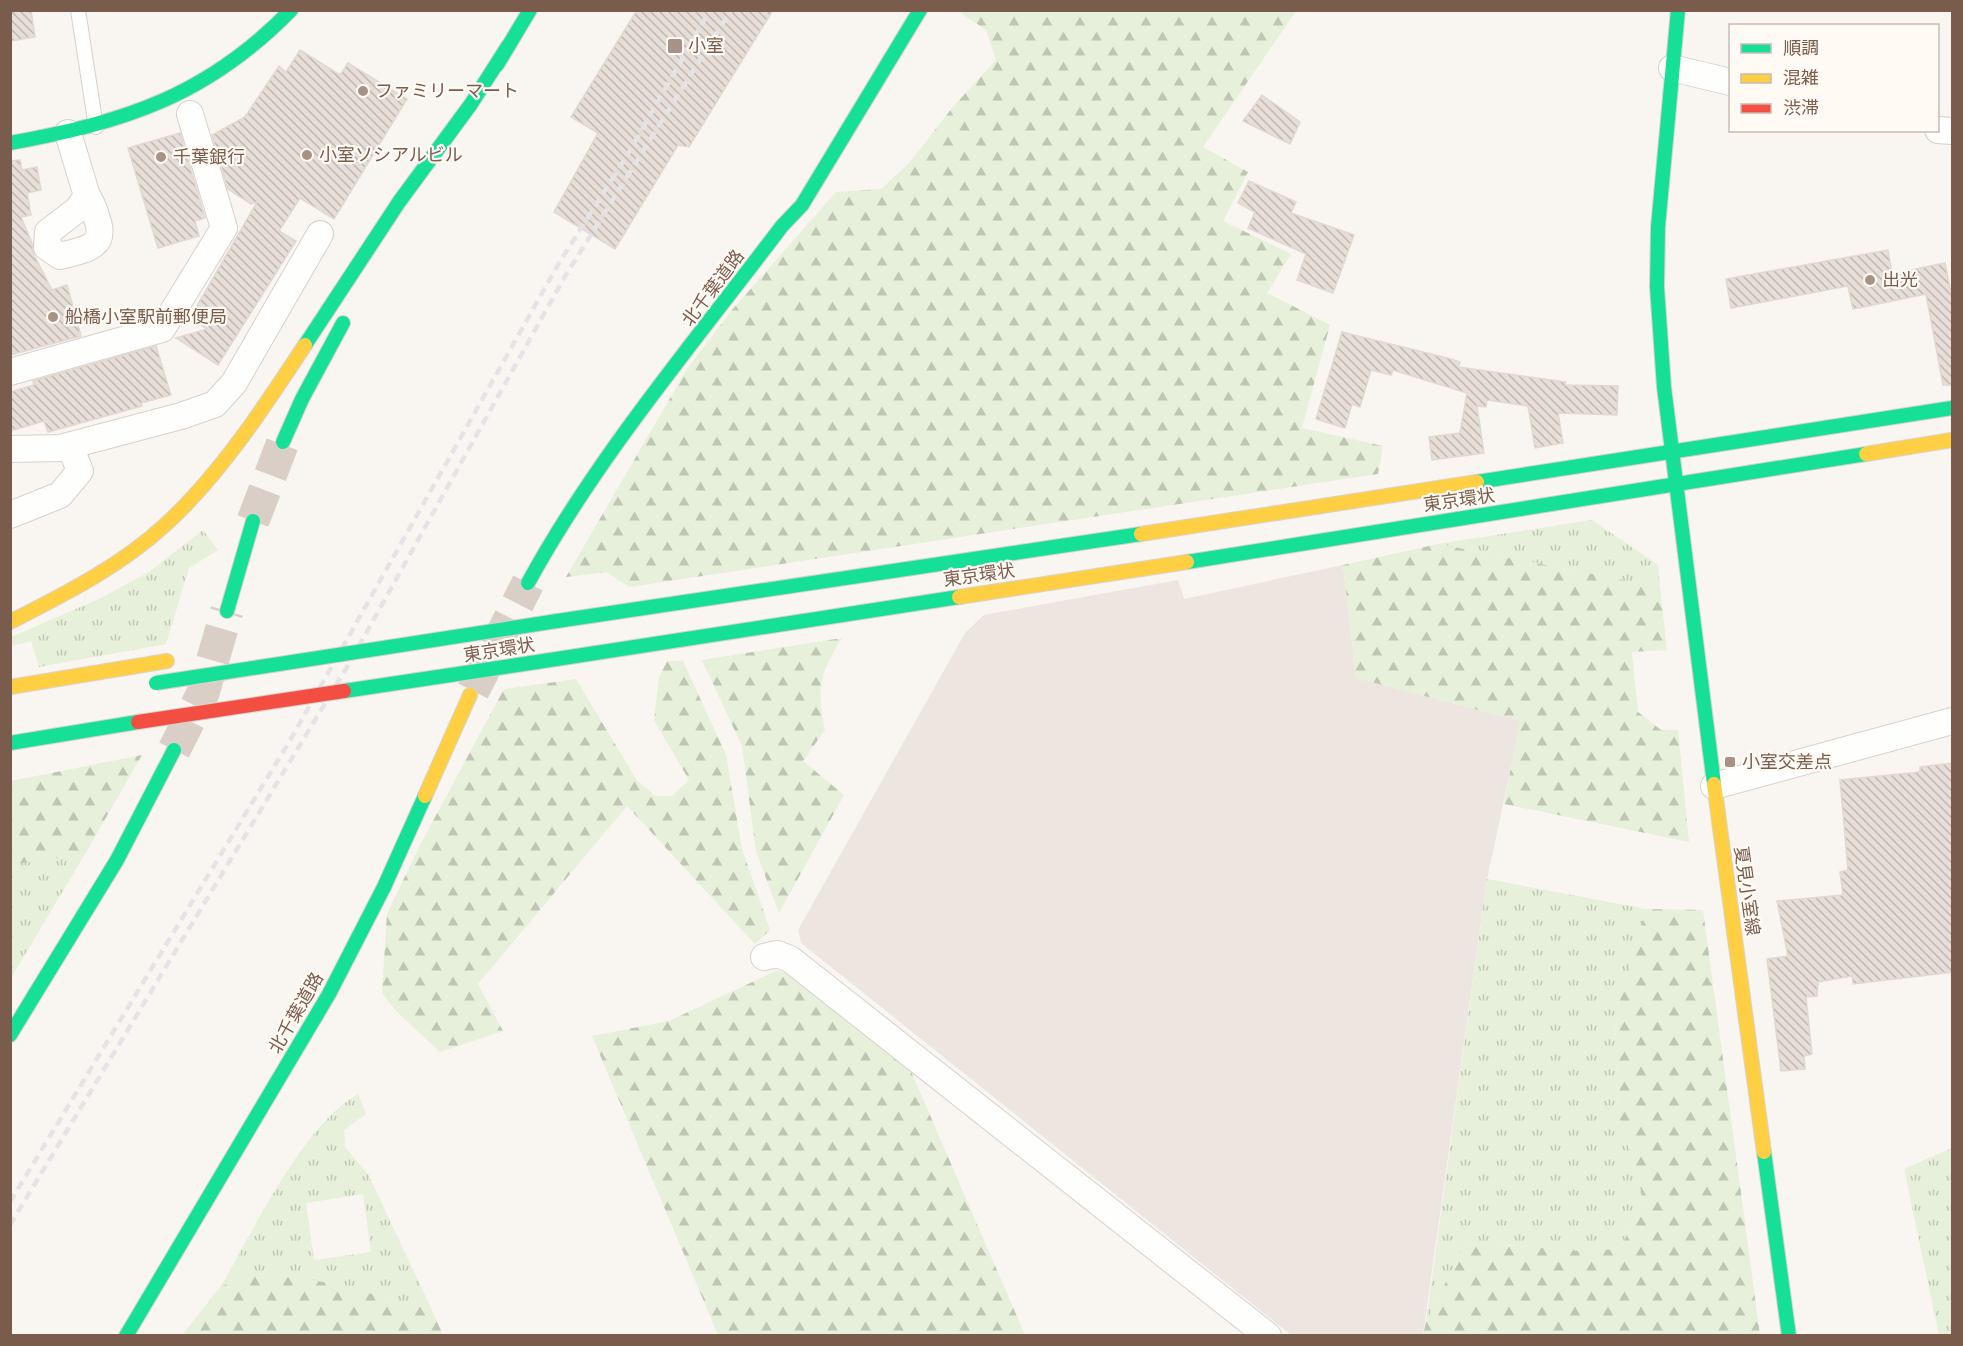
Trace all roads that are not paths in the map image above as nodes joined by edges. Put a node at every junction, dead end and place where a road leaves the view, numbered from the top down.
1 (78, 10) edge
2 (291, 10) edge
3 (530, 10) edge
4 (920, 10) edge
5 (1678, 10) edge
6 (508, 46) junction
7 (1672, 68) junction
8 (1729, 82) edge
9 (190, 114) dead end
10 (96, 127) junction
11 (69, 133) junction
12 (10, 143) edge
13 (87, 196) dead end
14 (406, 217) dead end
15 (320, 234) dead end
16 (349, 313) dead end
17 (10, 372) edge
18 (1953, 408) edge
19 (1953, 440) edge
20 (283, 442) tunnel mouth
21 (70, 446) junction
22 (10, 449) edge
23 (1674, 450) junction
24 (1677, 483) junction
25 (10, 514) edge
26 (253, 521) tunnel mouth
27 (528, 583) tunnel mouth
28 (227, 611) tunnel mouth
29 (506, 614) dead end
30 (560, 615) junction
31 (10, 622) edge
32 (172, 660) dead end
33 (151, 684) dead end
34 (10, 687) edge
35 (470, 696) tunnel mouth
36 (1953, 721) edge
37 (94, 729) junction
38 (10, 743) edge
39 (53, 750) dead end
40 (1714, 786) junction
41 (116, 831) dead end
42 (764, 957) dead end
43 (10, 1035) edge
44 (126, 1335) edge
45 (1268, 1335) edge
46 (1788, 1335) edge

1 - 10 lane
2 - 10 main road
3 - 6 main road
4 - 27 main road, 北千葉道路
5 - 7 main road, 夏見小室線
6 - 14 main road
6 - 31 main road
7 - 8 street
7 - 23 main road, 夏見小室線
9 - 17 street
10 - 11 main road
11 - 12 main road
11 - 13 street
15 - 21 street
16 - 20 main road
18 - 23 main road, 東京環状
19 - 24 main road, 東京環状
21 - 22 street
21 - 25 street
23 - 24 main road, 夏見小室線
23 - 30 main road, 東京環状
24 - 37 main road, 東京環状, bridge
24 - 40 main road, 夏見小室線
26 - 28 main road
29 - 30 main road
30 - 33 main road, 東京環状, bridge
32 - 34 main road
35 - 44 main road, 北千葉道路
36 - 40 street
37 - 38 main road, 東京環状
37 - 39 main road
40 - 46 main road, 夏見小室線
41 - 43 main road
42 - 45 street

